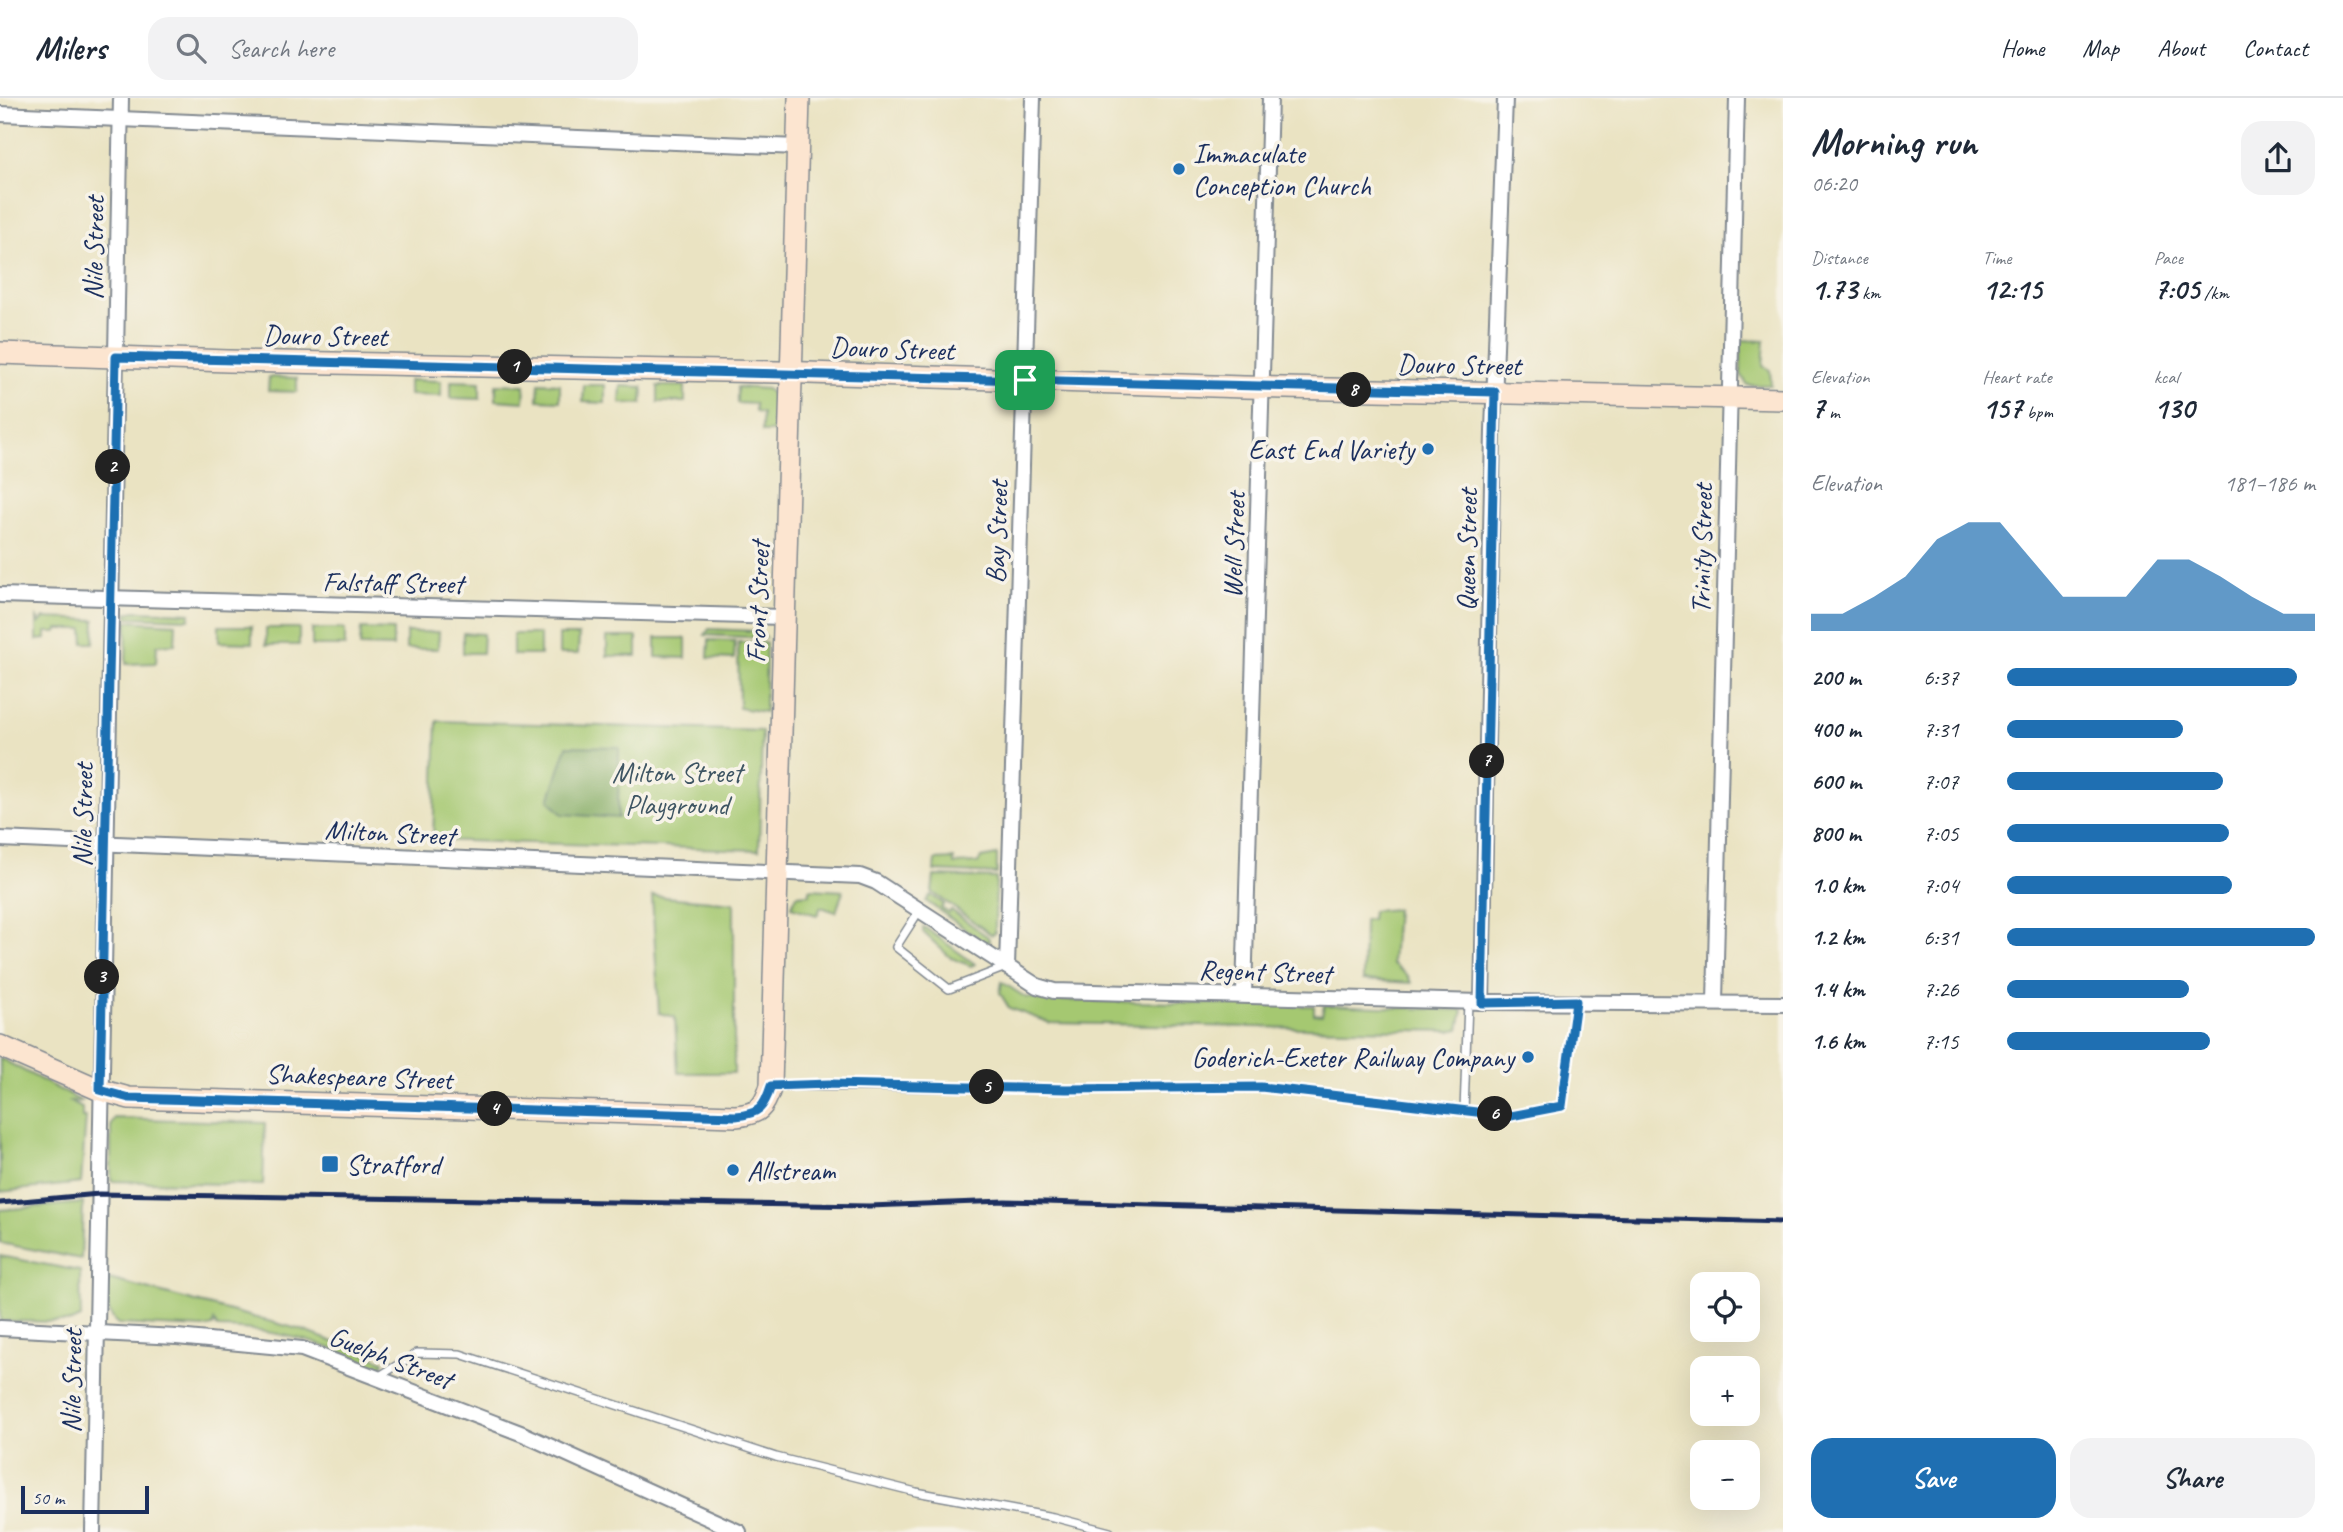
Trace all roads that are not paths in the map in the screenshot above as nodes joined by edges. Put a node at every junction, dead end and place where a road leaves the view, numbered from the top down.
1 (121, 98) edge
2 (799, 98) edge
3 (1033, 98) edge
4 (1270, 98) edge
5 (1505, 98) edge
6 (1737, 98) edge
7 (0, 114) edge
8 (120, 119) junction
9 (798, 147) junction
10 (0, 353) edge
11 (116, 357) junction
12 (791, 373) junction
13 (1025, 380) junction
14 (1262, 388) junction
15 (1495, 392) junction
16 (1729, 398) junction
17 (1783, 399) edge
18 (0, 595) edge
19 (111, 597) junction
20 (784, 617) junction
21 (0, 839) edge
22 (107, 844) junction
23 (778, 873) junction
24 (919, 911) junction
25 (1007, 967) junction
26 (1244, 994) junction
27 (1576, 1001) junction
28 (1475, 1002) junction
29 (1715, 1002) junction
30 (1783, 1004) edge
31 (0, 1046) edge
32 (100, 1090) junction
33 (768, 1096) junction
34 (1464, 1111) junction
35 (0, 1328) edge
36 (97, 1332) junction
37 (377, 1378) junction
38 (93, 1532) edge
39 (739, 1532) edge
40 (1110, 1532) edge

1 - 8 street, Nile Street
2 - 9 street, Front Street
3 - 13 street, Bay Street
4 - 14 street, Well Street
5 - 15 street, Queen Street
6 - 16 street, Trinity Street
7 - 8 street
8 - 9 street
8 - 11 street, Nile Street
9 - 12 street, Front Street
10 - 11 street, Douro Street
11 - 12 street, Douro Street
11 - 19 street, Nile Street
12 - 13 street, Douro Street
12 - 20 street, Front Street
13 - 14 street, Douro Street
13 - 25 street, Bay Street
14 - 15 street, Douro Street
14 - 26 street, Well Street
15 - 16 street, Douro Street
15 - 28 street, Queen Street
16 - 17 street, Douro Street
16 - 29 street, Trinity Street
18 - 19 street, Falstaff Street
19 - 20 street, Falstaff Street
19 - 22 street, Nile Street
20 - 23 street, Front Street
21 - 22 street, Milton Street
22 - 23 street, Milton Street
22 - 32 street, Nile Street
23 - 24 street, Regent Street
23 - 33 street, Front Street
24 - 25 street, Regent Street
24 - 25 lane
25 - 26 street, Regent Street
26 - 28 street, Regent Street
27 - 28 street, Regent Street
27 - 29 street, Regent Street
27 - 34 lane
28 - 34 lane
29 - 30 street, Regent Street
31 - 32 street, Shakespeare Street
32 - 33 street, Shakespeare Street
32 - 36 street, Nile Street
33 - 34 lane
35 - 36 street, Guelph Street
36 - 37 street, Guelph Street
36 - 38 street, Nile Street
37 - 39 street, Guelph Street
37 - 40 lane

